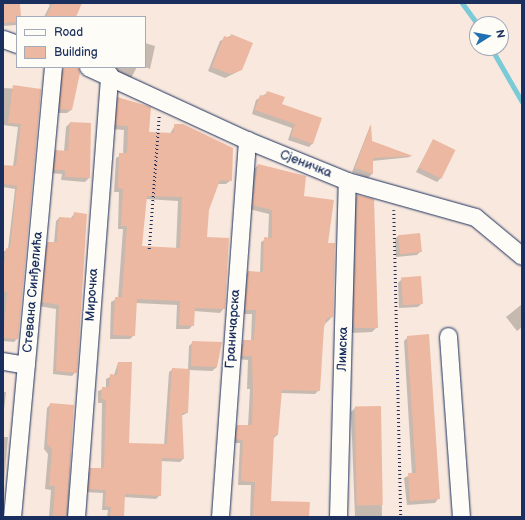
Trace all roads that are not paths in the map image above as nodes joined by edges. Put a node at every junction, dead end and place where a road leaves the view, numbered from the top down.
1 (3, 39) edge
2 (16, 44) edge
3 (53, 68) edge
4 (91, 68) edge
5 (109, 74) junction
6 (247, 140) junction
7 (347, 181) junction
8 (522, 256) edge
9 (448, 336) dead end
10 (3, 361) edge
11 (26, 364) junction
12 (12, 517) edge
13 (76, 517) edge
14 (220, 517) edge
15 (338, 517) edge
16 (461, 517) edge

1 - 2 street
3 - 11 street, Стевана Синђелића
4 - 5 street, Сјеничка
5 - 6 street, Сјеничка
5 - 13 street, Мирочка
6 - 7 street, Сјеничка
6 - 14 street, Граничарска
7 - 8 street, Сјеничка
7 - 15 street, Лимска
9 - 16 street
10 - 11 street
11 - 12 street, Стевана Синђелића

